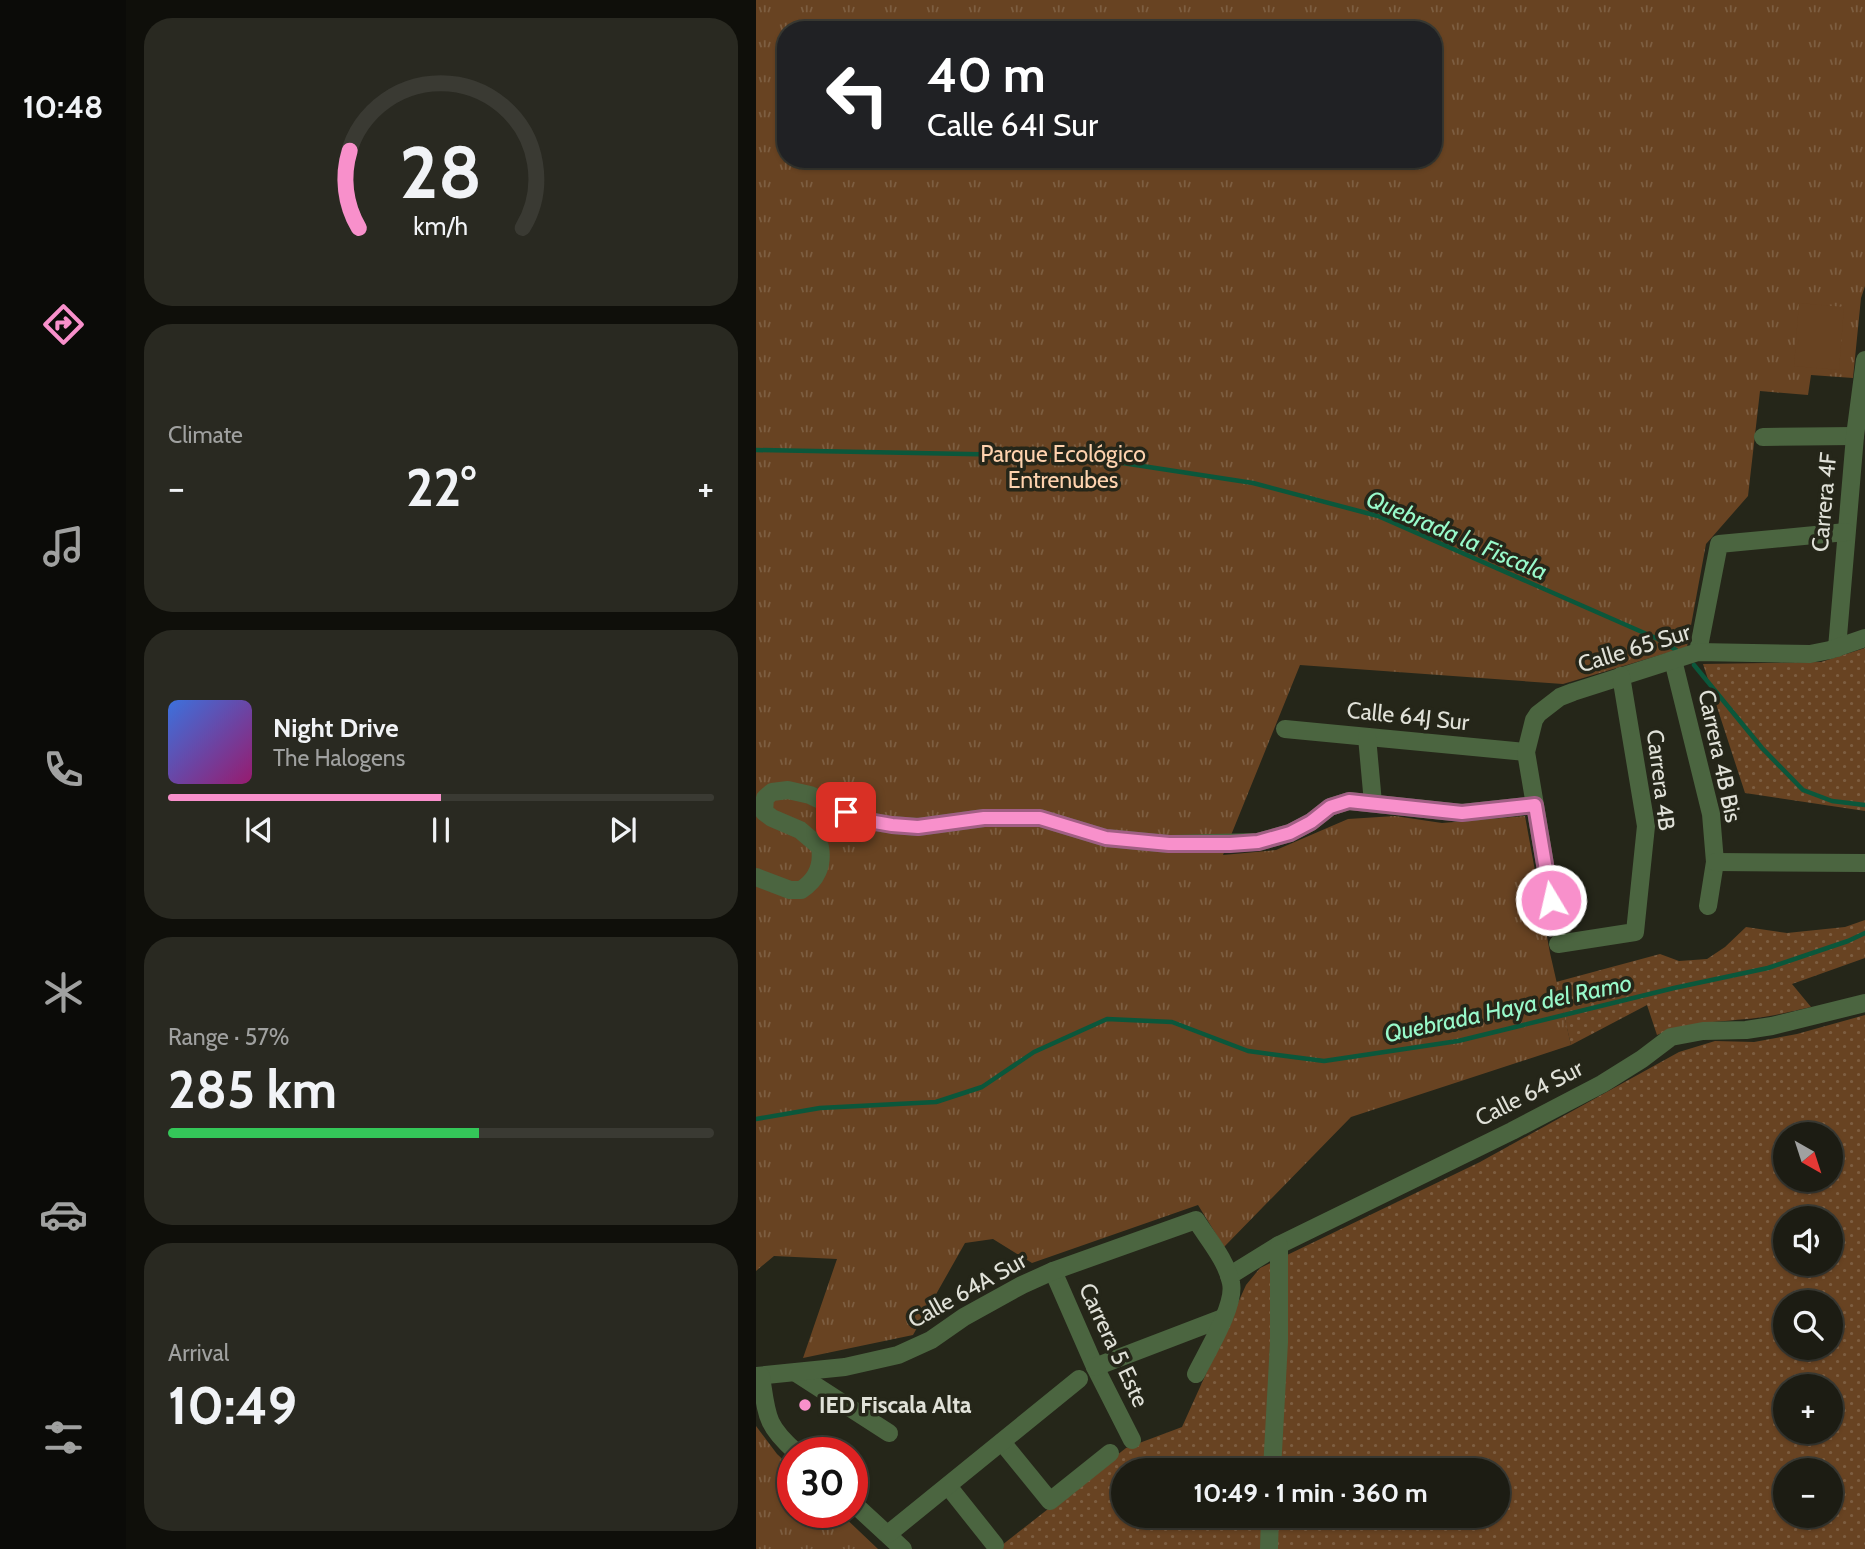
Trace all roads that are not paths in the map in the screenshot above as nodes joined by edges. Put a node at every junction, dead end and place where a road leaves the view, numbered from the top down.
1 (1865, 360) edge
2 (1855, 436) junction
3 (1763, 437) dead end
4 (1846, 532) junction
5 (1865, 638) edge
6 (1837, 648) junction
7 (1698, 652) junction
8 (1673, 660) junction
9 (1621, 676) junction
10 (1285, 729) dead end
11 (1367, 737) junction
12 (1526, 752) junction
13 (1373, 803) junction
14 (1535, 805) junction
15 (1715, 862) junction
16 (1865, 863) edge
17 (756, 877) edge
18 (1551, 900) dead end
19 (1708, 906) dead end
20 (1558, 944) dead end
21 (1865, 1003) edge
22 (1279, 1245) junction
23 (1053, 1271) junction
24 (1229, 1276) junction
25 (1226, 1311) junction
26 (1095, 1367) junction
27 (796, 1373) junction
28 (1196, 1374) dead end
29 (759, 1376) edge
30 (1079, 1379) dead end
31 (889, 1433) dead end
32 (780, 1437) edge
33 (1132, 1440) dead end
34 (1002, 1442) junction
35 (1110, 1453) dead end
36 (1273, 1458) edge
37 (948, 1486) junction
38 (868, 1516) edge
39 (1270, 1528) edge
40 (888, 1534) junction
41 (995, 1545) dead end
42 (903, 1549) edge
43 (1269, 1549) edge

1 - 2 street, Carrera 4F
2 - 3 street
2 - 4 street, Carrera 4F
4 - 6 street, Carrera 4F
4 - 7 street
5 - 6 street, Calle 65 Sur
6 - 7 street, Calle 65 Sur
7 - 8 street, Calle 65 Sur
8 - 9 street, Calle 65 Sur
8 - 15 street, Carrera 4B Bis
9 - 12 street, Calle 65 Sur
9 - 20 street, Carrera 4B
10 - 11 street, Calle 64J Sur
11 - 12 street, Calle 64J Sur
11 - 13 street
12 - 14 street
13 - 14 street
13 - 17 street
14 - 18 street
15 - 16 street
15 - 19 street, Carrera 4B Bis
21 - 22 street, Calle 64 Sur
22 - 24 street, Calle 64 Sur
22 - 36 street
23 - 24 street, Calle 64A Sur
23 - 26 street, Carrera 5 Este
23 - 27 street, Calle 64A Sur
24 - 25 street
25 - 26 street
25 - 28 street
26 - 33 street, Carrera 5 Este
27 - 29 street, Calle 64A Sur
27 - 31 street
29 - 32 street
30 - 34 street
34 - 35 street
34 - 37 street
37 - 40 street
37 - 41 street
38 - 40 street
39 - 43 street
40 - 42 street

